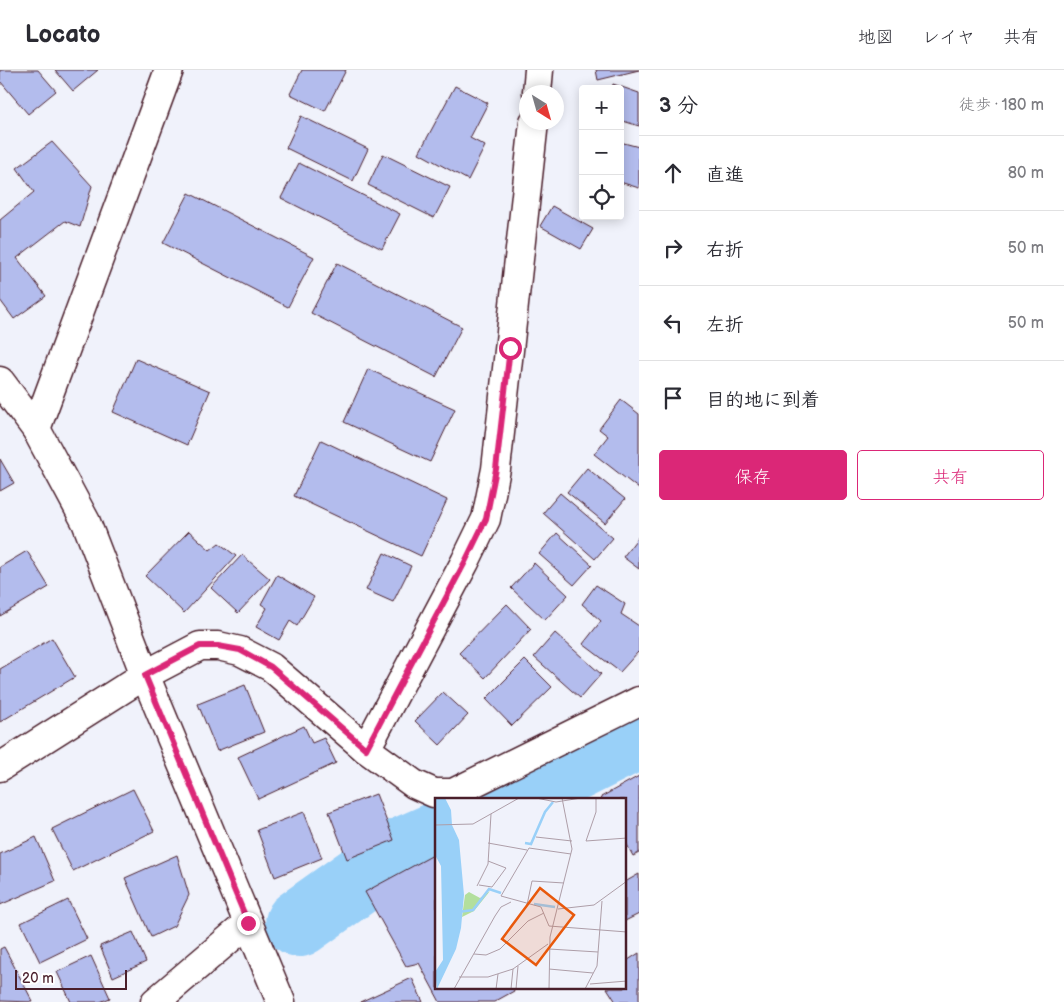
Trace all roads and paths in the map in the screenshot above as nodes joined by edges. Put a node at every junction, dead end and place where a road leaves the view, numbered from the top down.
1 (169, 70) edge
2 (539, 70) edge
3 (538, 85) edge
4 (533, 130) edge
5 (0, 381) edge
6 (36, 429) junction
7 (145, 675) junction
8 (639, 701) edge
9 (366, 749) junction
10 (0, 767) edge
11 (248, 923) junction
12 (155, 1002) edge
13 (281, 1002) edge

1 - 6 street
2 - 3 street
4 - 9 street
5 - 6 street
6 - 7 street
7 - 9 street
7 - 10 street
7 - 11 street
8 - 9 street
11 - 12 street
11 - 13 street

